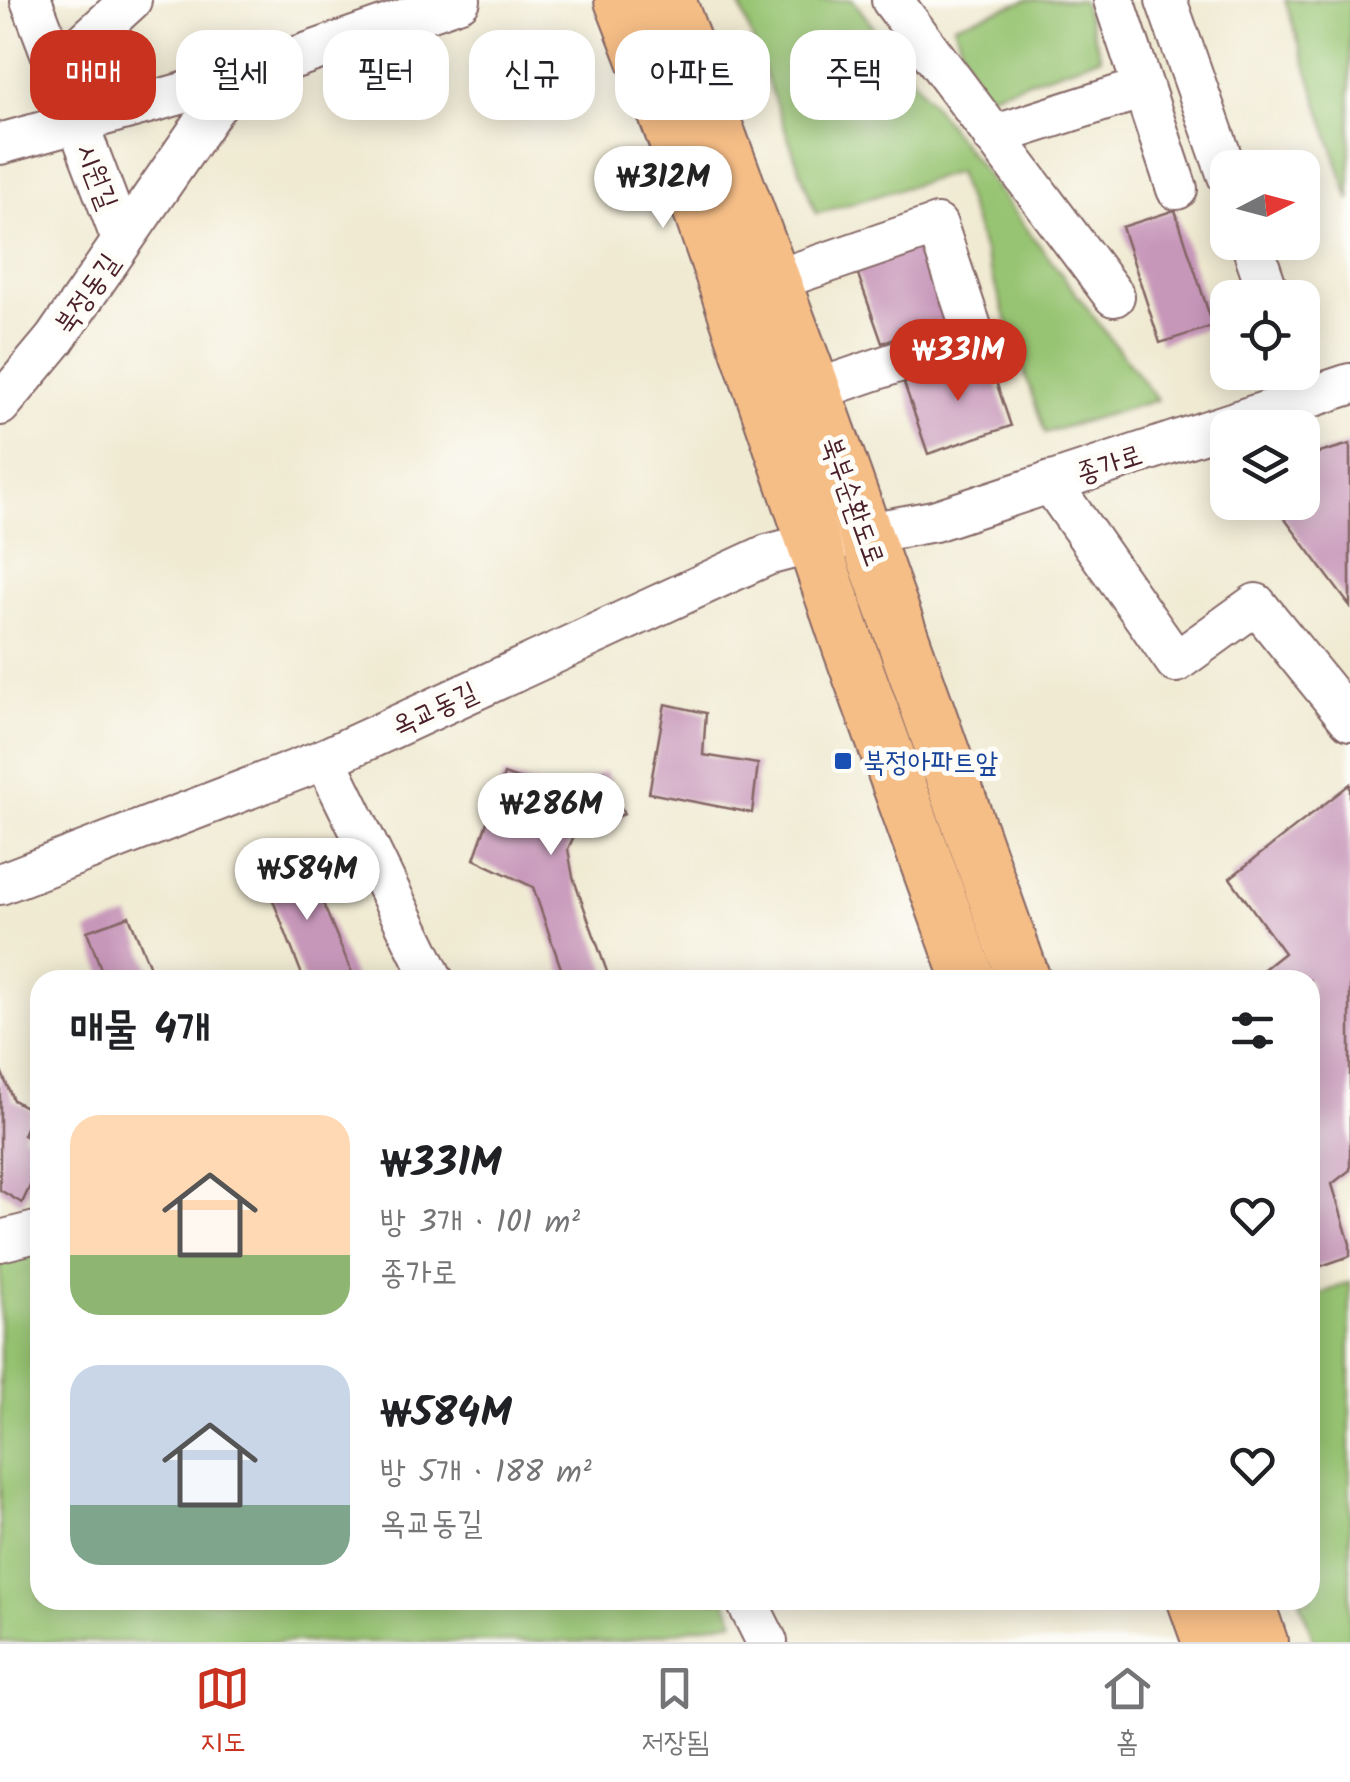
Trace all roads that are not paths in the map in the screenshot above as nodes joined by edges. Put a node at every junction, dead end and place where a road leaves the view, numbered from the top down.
1 (31, 0) edge
2 (131, 0) edge
3 (460, 0) edge
4 (594, 0) edge
5 (892, 0) edge
6 (1114, 0) edge
7 (1166, 0) edge
8 (660, 13) edge
9 (43, 30) edge
10 (99, 30) edge
11 (303, 55) edge
12 (1143, 88) junction
13 (176, 95) edge
14 (205, 120) edge
15 (78, 122) junction
16 (993, 136) junction
17 (0, 144) edge
18 (1219, 150) edge
19 (1177, 189) dead end
20 (122, 240) junction
21 (782, 278) junction
22 (1114, 296) dead end
23 (1350, 384) edge
24 (1320, 385) edge
25 (795, 388) junction
26 (1291, 390) edge
27 (0, 405) edge
28 (1050, 482) junction
29 (866, 534) junction
30 (814, 543) junction
31 (1350, 720) edge
32 (324, 759) junction
33 (0, 884) edge
34 (428, 970) edge
35 (966, 970) edge
36 (1020, 970) edge
37 (30, 1233) edge
38 (0, 1240) edge
39 (749, 1610) edge
40 (1198, 1610) edge
41 (1250, 1610) edge
42 (759, 1641) edge
43 (1209, 1642) edge
44 (1261, 1642) edge

1 - 9 street, 시원길
2 - 10 street
3 - 11 street
4 - 25 main road
5 - 16 street
6 - 12 street
7 - 18 street
8 - 21 main road
8 - 25 main road, 북부순환도로
12 - 16 street
12 - 19 street
13 - 15 street
14 - 20 street, 북정동길
15 - 17 street
15 - 20 street, 시원길
16 - 22 street
20 - 27 street, 북정동길
21 - 25 main road
21 - 25 street
23 - 24 street, 종가로
25 - 29 main road, 북부순환도로
25 - 30 main road, 북부순환도로
26 - 28 street, 종가로
28 - 29 street, 종가로
28 - 31 street
29 - 30 street, 옥교동길
29 - 36 main road, 북부순환도로
30 - 32 street, 옥교동길
30 - 35 main road, 북부순환도로
32 - 33 street, 옥교동길
32 - 34 street
37 - 38 street
39 - 42 street
40 - 43 main road
41 - 44 main road

